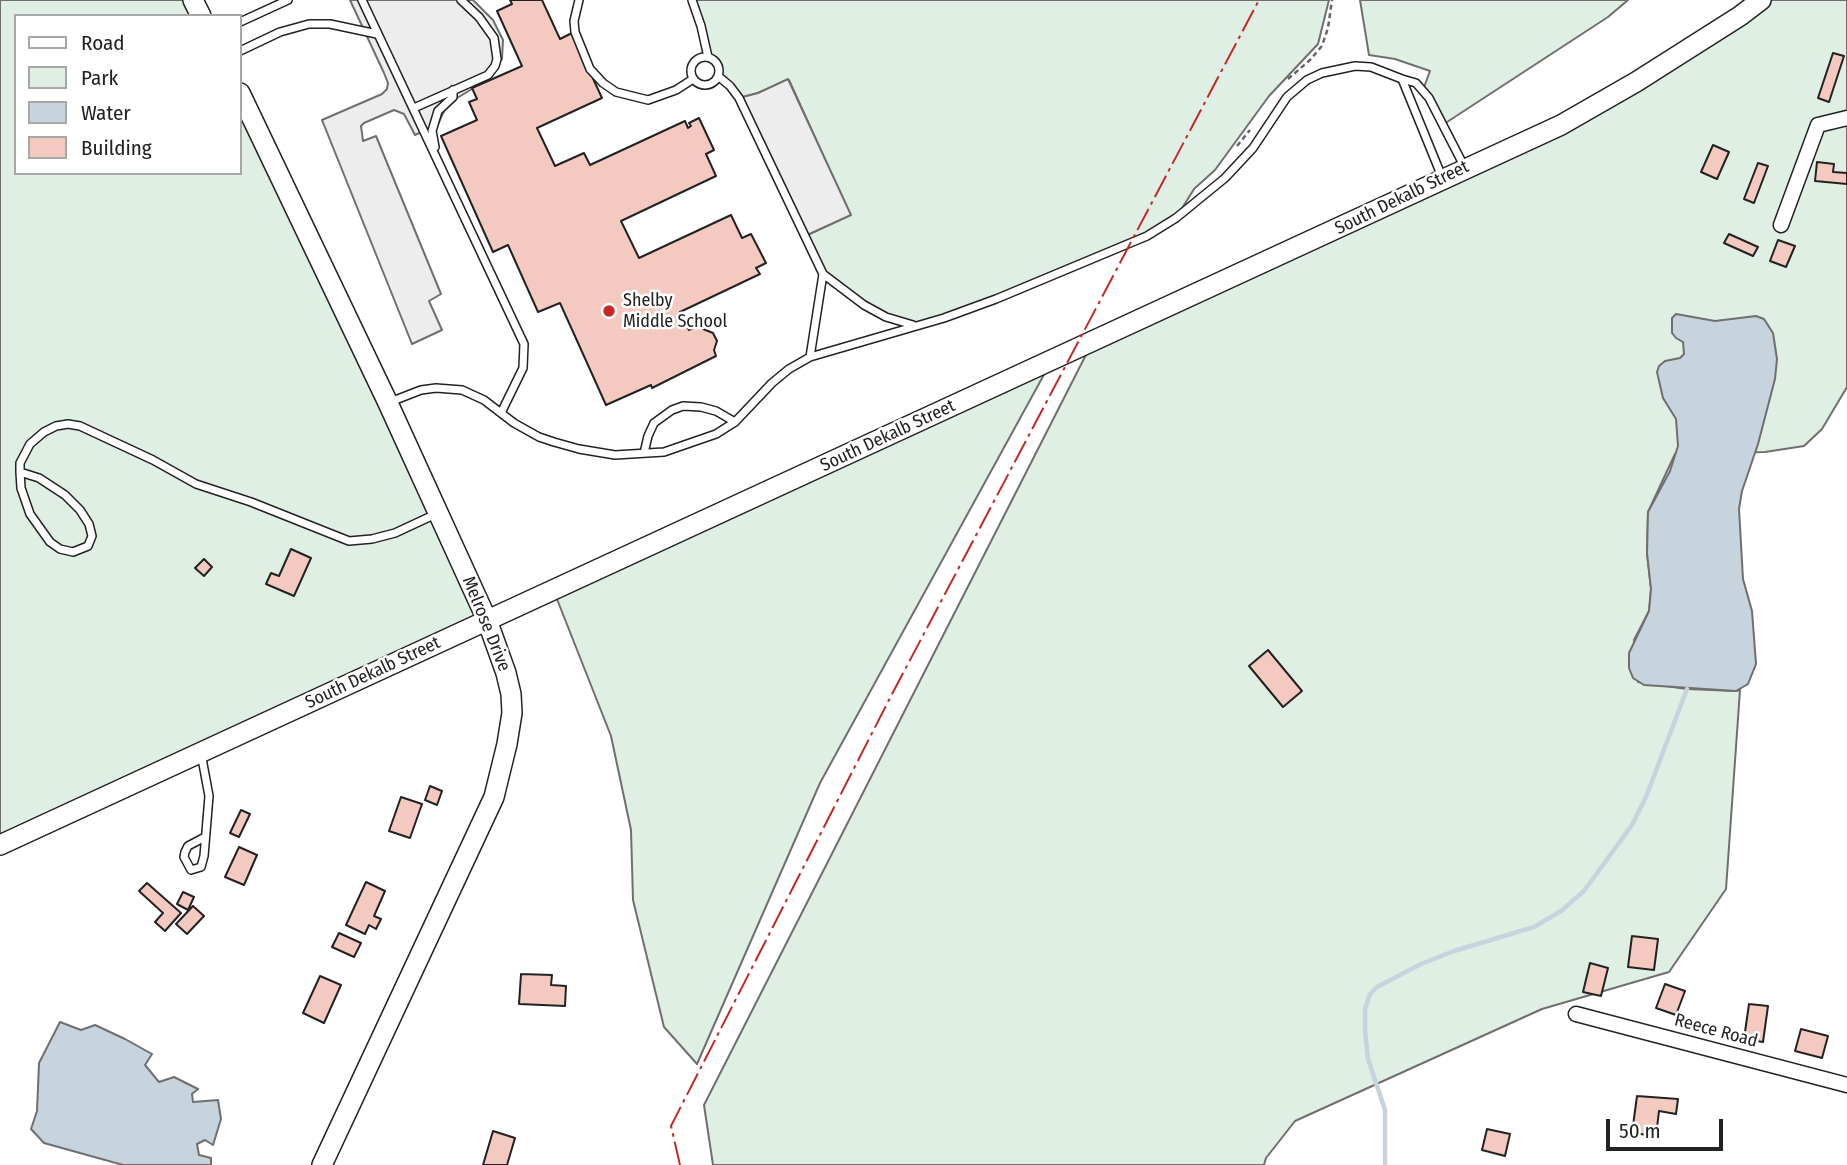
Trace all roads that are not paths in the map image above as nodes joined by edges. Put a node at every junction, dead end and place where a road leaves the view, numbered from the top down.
1 (288, 0) edge
2 (362, 0) edge
3 (461, 0) edge
4 (579, 0) edge
5 (692, 0) edge
6 (1761, 0) edge
7 (242, 21) edge
8 (377, 34) junction
9 (242, 50) edge
10 (708, 57) junction
11 (718, 76) junction
12 (693, 79) junction
13 (1402, 79) junction
14 (453, 90) junction
15 (242, 97) edge
16 (414, 108) junction
17 (1847, 118) edge
18 (433, 150) junction
19 (1465, 168) junction
20 (1443, 179) junction
21 (1781, 225) dead end
22 (823, 274) junction
23 (913, 326) junction
24 (810, 357) junction
25 (388, 403) junction
26 (501, 413) junction
27 (735, 422) junction
28 (643, 453) junction
29 (20, 472) junction
30 (438, 513) junction
31 (487, 620) junction
32 (201, 752) junction
33 (205, 837) dead end
34 (0, 845) edge
35 (1576, 1014) dead end
36 (1847, 1085) edge
37 (322, 1165) edge

1 - 7 lane
2 - 8 lane
3 - 14 lane
4 - 12 lane
5 - 10 lane
6 - 19 main road, South Dekalb Street
8 - 9 lane
8 - 16 lane
10 - 11 lane
10 - 12 lane
11 - 12 lane
11 - 22 lane
13 - 19 lane
13 - 20 lane
13 - 23 lane
14 - 16 lane
14 - 18 lane
15 - 25 main road, Melrose Drive
16 - 18 lane
17 - 21 street
18 - 26 lane
19 - 20 main road, South Dekalb Street
20 - 31 main road, South Dekalb Street
22 - 23 lane
22 - 24 lane
23 - 24 lane
24 - 27 lane
25 - 26 lane
25 - 30 main road, Melrose Drive
26 - 28 lane
27 - 28 lane
27 - 28 lane
29 - 29 lane
29 - 30 lane
30 - 31 main road, Melrose Drive
31 - 32 main road, South Dekalb Street
31 - 37 main road, Melrose Drive
32 - 33 lane
32 - 34 main road, South Dekalb Street
35 - 36 street, Reece Road

